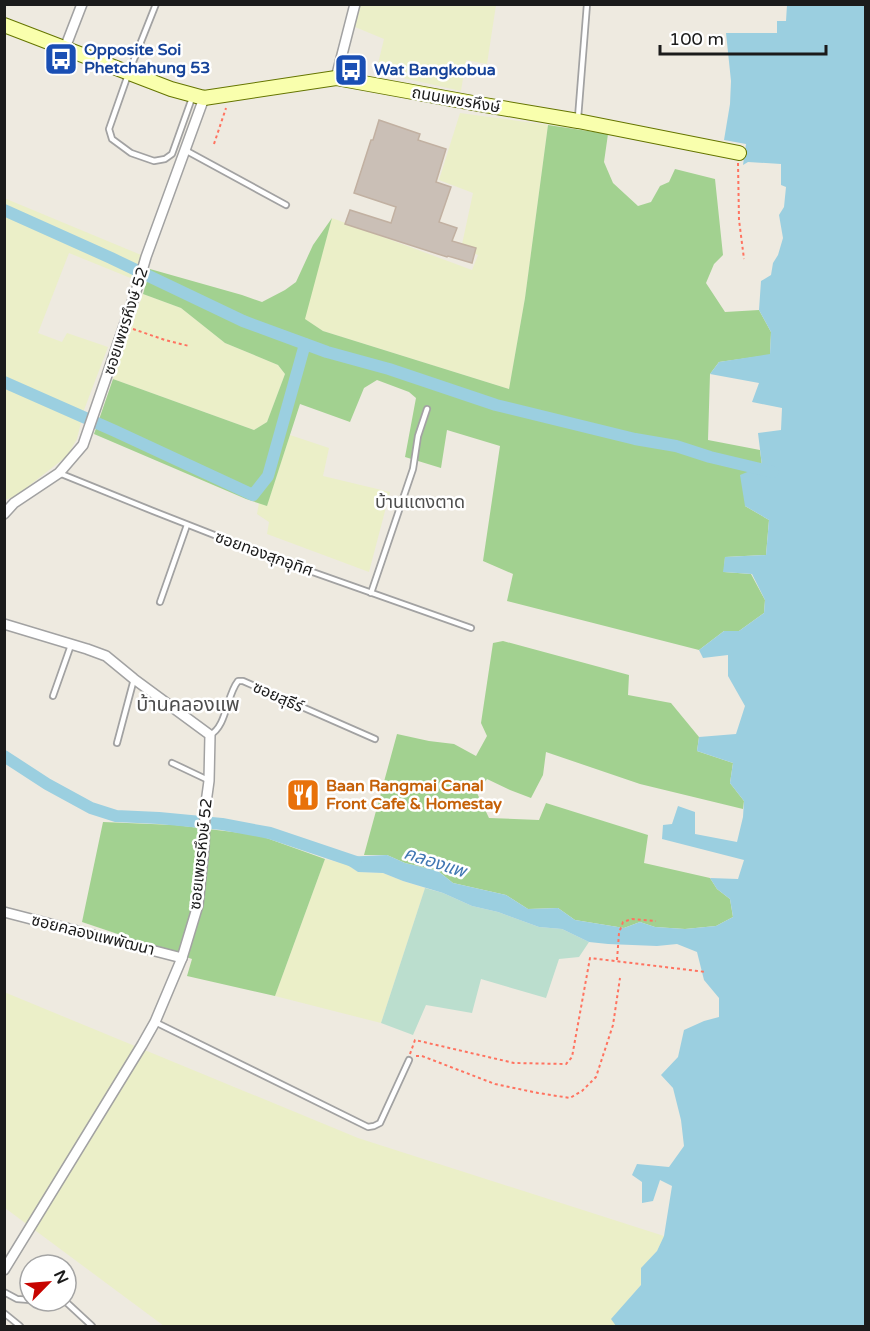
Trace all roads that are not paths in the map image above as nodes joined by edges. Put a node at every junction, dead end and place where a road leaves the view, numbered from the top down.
1 (82, 4) edge
2 (156, 4) edge
3 (355, 4) edge
4 (587, 4) edge
5 (4, 25) edge
6 (66, 48) junction
7 (129, 72) junction
8 (336, 78) junction
9 (198, 97) junction
10 (578, 121) junction
11 (185, 150) junction
12 (739, 153) road end
13 (286, 205) dead end
14 (427, 409) dead end
15 (59, 473) junction
16 (4, 514) edge
17 (187, 525) junction
18 (372, 593) junction
19 (160, 602) dead end
20 (4, 624) edge
21 (471, 628) dead end
22 (71, 644) junction
23 (134, 679) junction
24 (53, 696) dead end
25 (210, 735) junction
26 (375, 739) dead end
27 (117, 743) dead end
28 (172, 763) dead end
29 (209, 781) junction
30 (4, 912) edge
31 (182, 958) junction
32 (155, 1022) junction
33 (409, 1060) road end
34 (4, 1270) edge
35 (4, 1292) edge
36 (18, 1299) edge
37 (4, 1313) edge
38 (77, 1313) edge
39 (20, 1326) edge
40 (92, 1326) edge

1 - 6 street
2 - 7 lane
3 - 8 street
4 - 10 lane
5 - 6 main road, ถนนเพชรหึงษ์
6 - 7 main road, ถนนเพชรหึงษ์
7 - 9 main road, ถนนเพชรหึงษ์
7 - 9 lane
8 - 9 main road, ถนนเพชรหึงษ์
8 - 10 main road, ถนนเพชรหึงษ์
9 - 11 street, ซอยเพชรหึงษ์ 52
10 - 12 main road, ถนนเพชรหึงษ์
11 - 13 lane
11 - 15 street, ซอยเพชรหึงษ์ 52
14 - 18 lane
15 - 16 street, ซอยเพชรหึงษ์ 52
15 - 17 lane, ซอยทองสุกอุทิศ
17 - 18 lane, ซอยทองสุกอุทิศ
17 - 19 lane
18 - 21 lane, ซอยทองสุกอุทิศ
20 - 22 street
22 - 23 street
22 - 24 lane
23 - 25 street
23 - 27 lane
25 - 26 lane, ซอยสุธีร์
25 - 29 street, ซอยเพชรหึงษ์ 52
28 - 29 lane
29 - 31 street, ซอยเพชรหึงษ์ 52
30 - 31 street, ซอยคลองแพพัฒนา
31 - 32 street, ซอยเพชรหึงษ์ 52
32 - 33 lane
32 - 34 street, ซอยเพชรหึงษ์ 52
35 - 36 lane
37 - 39 lane
38 - 40 lane

